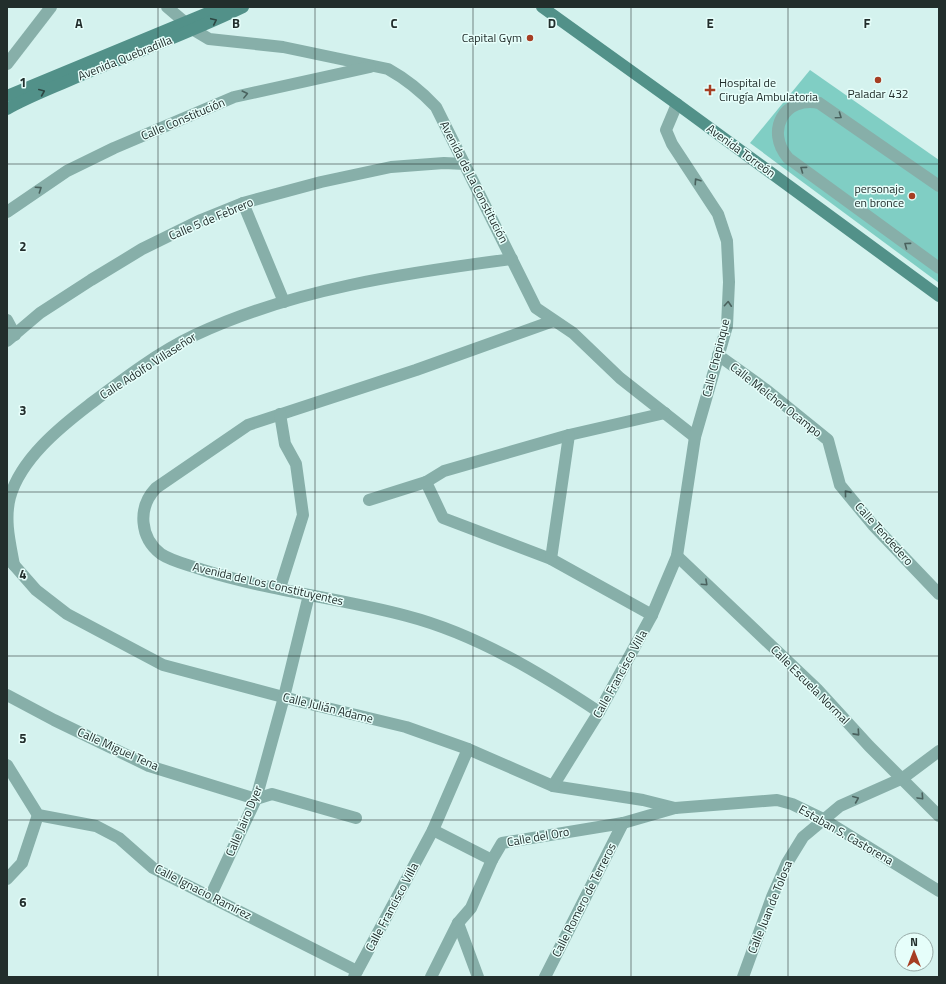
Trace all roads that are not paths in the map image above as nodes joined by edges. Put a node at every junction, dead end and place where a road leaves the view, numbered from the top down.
1 (51, 7) edge
2 (167, 7) edge
3 (222, 7) edge
4 (243, 7) edge
5 (542, 7) edge
6 (190, 27) junction
7 (7, 64) edge
8 (375, 66) junction
9 (7, 96) edge
10 (677, 104) junction
11 (7, 109) edge
12 (465, 164) junction
13 (939, 186) edge
14 (243, 203) junction
15 (7, 212) edge
16 (512, 259) junction
17 (939, 268) edge
18 (939, 296) edge
19 (284, 302) junction
20 (7, 320) edge
21 (553, 321) junction
22 (11, 338) edge
23 (718, 355) junction
24 (665, 413) junction
25 (280, 414) junction
26 (569, 435) junction
27 (695, 437) junction
28 (836, 470) joint
29 (426, 482) junction
30 (369, 500) dead end
31 (677, 556) junction
32 (551, 559) junction
33 (11, 562) edge
34 (280, 588) junction
35 (939, 594) edge
36 (309, 595) junction
37 (652, 616) junction
38 (7, 695) edge
39 (284, 697) junction
40 (599, 712) junction
41 (468, 749) junction
42 (939, 750) edge
43 (7, 764) edge
44 (903, 778) junction
45 (553, 786) junction
46 (256, 799) junction
47 (675, 808) junction
48 (38, 814) junction
49 (939, 816) edge
50 (356, 818) dead end
51 (823, 819) junction
52 (623, 823) junction
53 (433, 830) junction
54 (492, 860) junction
55 (7, 879) edge
56 (939, 891) edge
57 (210, 897) junction
58 (458, 922) junction
59 (356, 974) edge
60 (431, 977) edge
61 (478, 977) edge
62 (545, 977) edge
63 (743, 977) edge

1 - 7 street
2 - 6 street
3 - 6 street, Avenida Quebradilla
6 -> 4 street, Avenida Quebradilla
5 - 10 street, Avenida Torreón
6 - 8 street, Avenida de La Constitución
6 - 9 street, Avenida Quebradilla
11 -> 6 street, Avenida Quebradilla
8 - 12 street, Avenida de La Constitución
15 -> 8 street, Calle Constitución
10 - 18 street, Avenida Torreón
23 -> 10 street, Calle Chepinque
12 - 14 street, Calle 5 de Febrero
12 - 16 street, Avenida de La Constitución
17 -> 13 street
14 - 19 street
14 - 22 street, Calle 5 de Febrero
16 - 19 street, Calle Adolfo Villaseñor
16 - 21 street, Avenida de La Constitución
19 - 33 street, Calle Adolfo Villaseñor
20 - 22 street
21 - 24 street, Avenida de La Constitución
21 - 25 street, Avenida de Los Constituyentes
23 - 27 street, Calle Chepinque
23 - 28 street, Calle Melchor Ocampo
24 - 26 street
24 - 27 street, Avenida de La Constitución
25 - 34 street
25 - 34 street, Avenida de Los Constituyentes
26 - 29 street
26 - 32 street
27 - 31 street, Calle Chepinque
35 -> 28 street, Calle Tendedero
29 - 30 street
29 - 32 street
31 - 37 street, Calle Francisco Villa
31 -> 44 street, Calle Escuela Normal
32 - 37 street
33 - 39 street, Calle Julián Adame
34 - 36 street, Avenida de Los Constituyentes
36 - 39 street, Calle Jairo Dyer
36 - 40 street, Avenida de Los Constituyentes
37 - 40 street, Calle Francisco Villa
38 - 46 street, Calle Miguel Tena
39 - 41 street, Calle Julián Adame
39 - 46 street, Calle Jairo Dyer
40 - 45 street, Calle Francisco Villa
41 - 45 street, Calle Julián Adame
41 - 53 street, Calle Francisco Villa
42 - 44 street, Calle Juan de Tolosa
43 - 48 street
44 -> 49 street, Calle Escuela Normal
51 -> 44 street, Calle Juan de Tolosa
45 - 47 street, Calle Julián Adame
46 - 50 street
46 - 57 street, Calle Jairo Dyer
47 - 51 street, Estaban S. Castorena
47 - 52 street, Calle del Oro
48 - 55 street
48 - 57 street, Calle Ignacio Ramírez
51 - 56 street, Estaban S. Castorena
51 - 63 street, Calle Juan de Tolosa
52 - 54 street, Calle del Oro
52 - 62 street, Calle Romero de Terreros
53 - 54 street
53 - 59 street, Calle Francisco Villa
54 - 58 street, Calle del Oro
57 - 59 street, Calle Ignacio Ramírez
58 - 60 street, Calle del Oro
58 - 61 street

